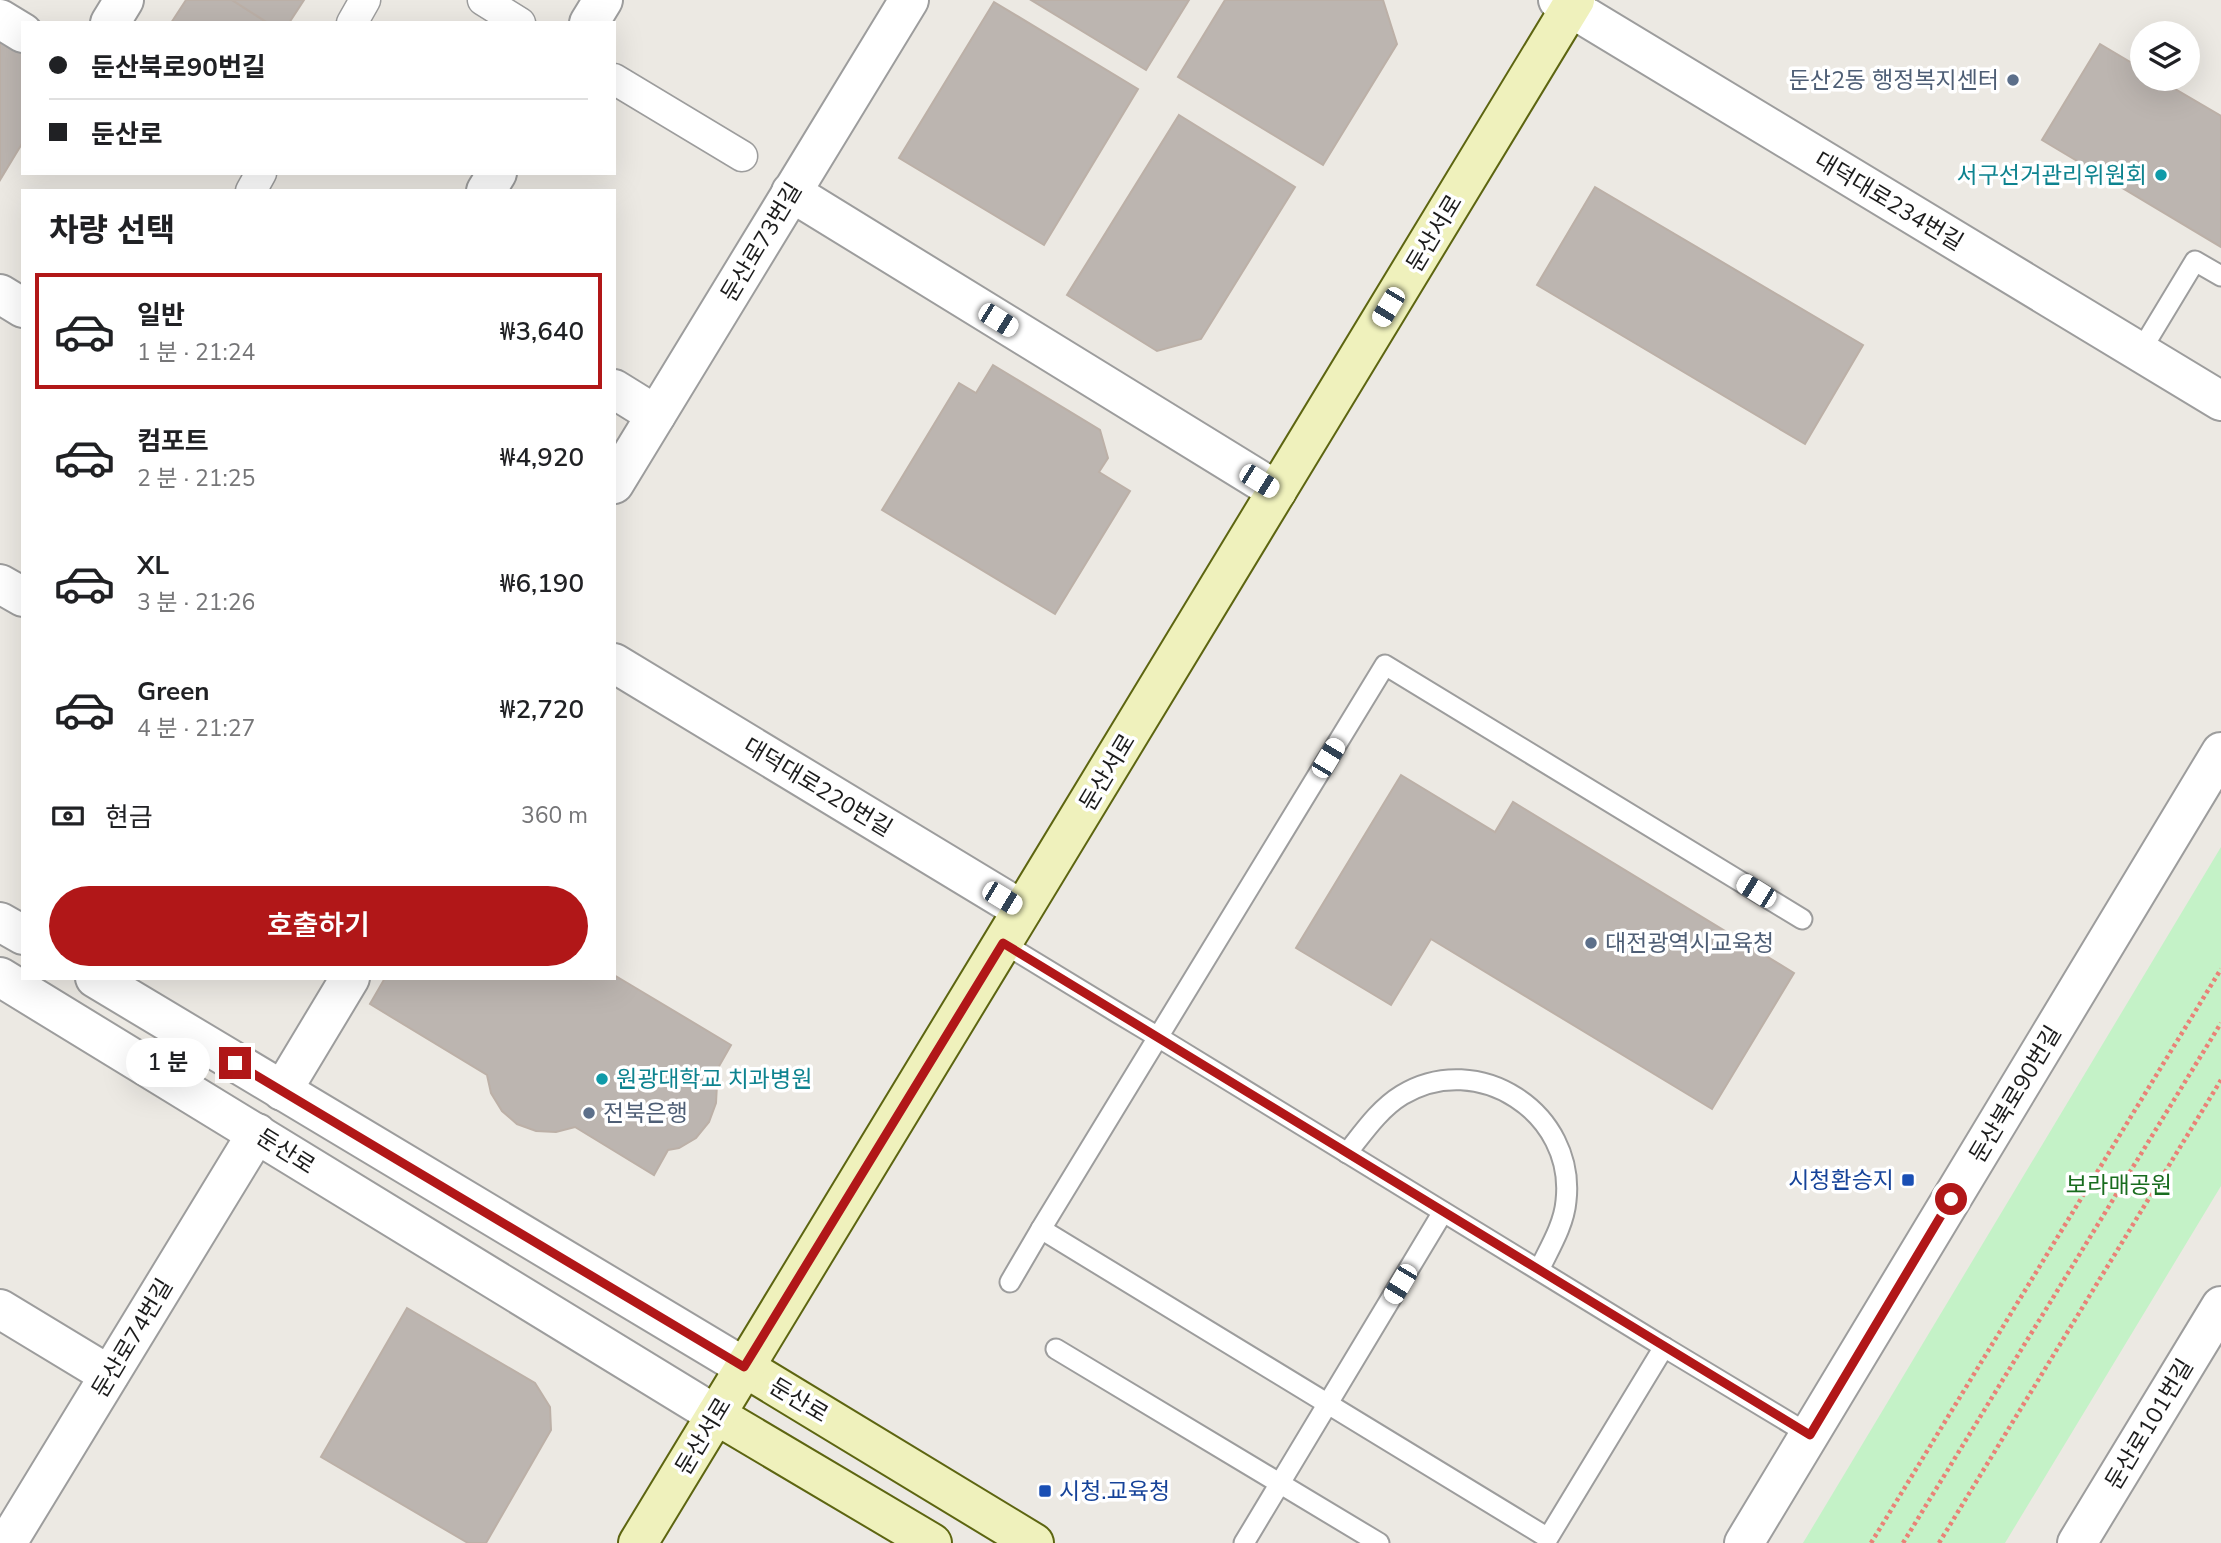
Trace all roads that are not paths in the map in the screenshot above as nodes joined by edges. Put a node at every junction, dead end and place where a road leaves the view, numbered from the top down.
1 (124, 0) edge
2 (365, 0) edge
3 (483, 0) edge
4 (603, 0) edge
5 (909, 0) edge
6 (1568, 3) edge
7 (0, 19) edge
8 (111, 21) edge
9 (353, 21) edge
10 (517, 21) edge
11 (590, 21) edge
12 (21, 32) edge
13 (616, 80) edge
14 (742, 156) dead end
15 (791, 192) junction
16 (2221, 276) edge
17 (0, 294) edge
18 (21, 307) edge
19 (2140, 352) junction
20 (616, 390) edge
21 (2221, 401) edge
22 (656, 415) junction
23 (616, 481) edge
24 (1277, 492) junction
25 (616, 664) edge
26 (2221, 752) edge
27 (1022, 911) junction
28 (1802, 919) dead end
29 (0, 922) edge
30 (21, 934) edge
31 (1003, 943) junction
32 (0, 977) edge
33 (98, 980) edge
34 (349, 980) edge
35 (1158, 1037) junction
36 (282, 1091) junction
37 (257, 1133) junction
38 (1347, 1153) junction
39 (1443, 1212) junction
40 (1041, 1229) junction
41 (1539, 1270) junction
42 (1010, 1282) dead end
43 (2221, 1306) edge
44 (0, 1308) edge
45 (1664, 1347) junction
46 (1056, 1349) dead end
47 (744, 1367) junction
48 (109, 1375) junction
49 (1328, 1404) junction
50 (716, 1415) junction
51 (1810, 1435) junction
52 (1280, 1484) junction
53 (7, 1543) edge
54 (638, 1543) edge
55 (932, 1543) edge
56 (1034, 1543) edge
57 (1244, 1543) edge
58 (1379, 1543) edge
59 (1745, 1543) edge
60 (2077, 1543) edge

1 - 8 street
2 - 9 street
3 - 10 street
4 - 11 street
5 - 15 street, 둔산로73번길
6 - 19 street, 대덕대로234번길
6 - 24 main road, 둔산서로
7 - 12 street
13 - 14 street
15 - 22 street, 둔산로73번길
15 - 24 street
16 - 19 lane
17 - 18 street
19 - 21 street, 대덕대로234번길
20 - 22 street
22 - 23 street, 둔산로73번길
24 - 27 main road, 둔산서로
25 - 27 street, 대덕대로220번길
26 - 51 street, 둔산북로90번길
27 - 31 main road, 둔산서로
28 - 35 lane
29 - 30 street
31 - 35 lane
31 - 47 main road, 둔산서로
32 - 37 street, 둔산로
33 - 36 street, 둔산로
34 - 36 street
35 - 38 lane
35 - 40 lane
36 - 47 street, 둔산로
37 - 48 street, 둔산로74번길
37 - 50 street, 둔산로
38 - 39 lane
38 - 41 lane
39 - 41 lane
39 - 49 lane
40 - 42 lane
40 - 49 lane
41 - 45 lane
43 - 60 street, 둔산로101번길
44 - 48 street
45 - 49 lane
45 - 51 lane
46 - 52 lane
47 - 50 main road, 둔산서로
47 - 56 main road, 둔산로
48 - 53 street, 둔산로74번길
49 - 52 lane
50 - 54 main road, 둔산서로
50 - 55 main road, 둔산로
51 - 59 street, 둔산북로90번길
52 - 57 lane
52 - 58 lane

